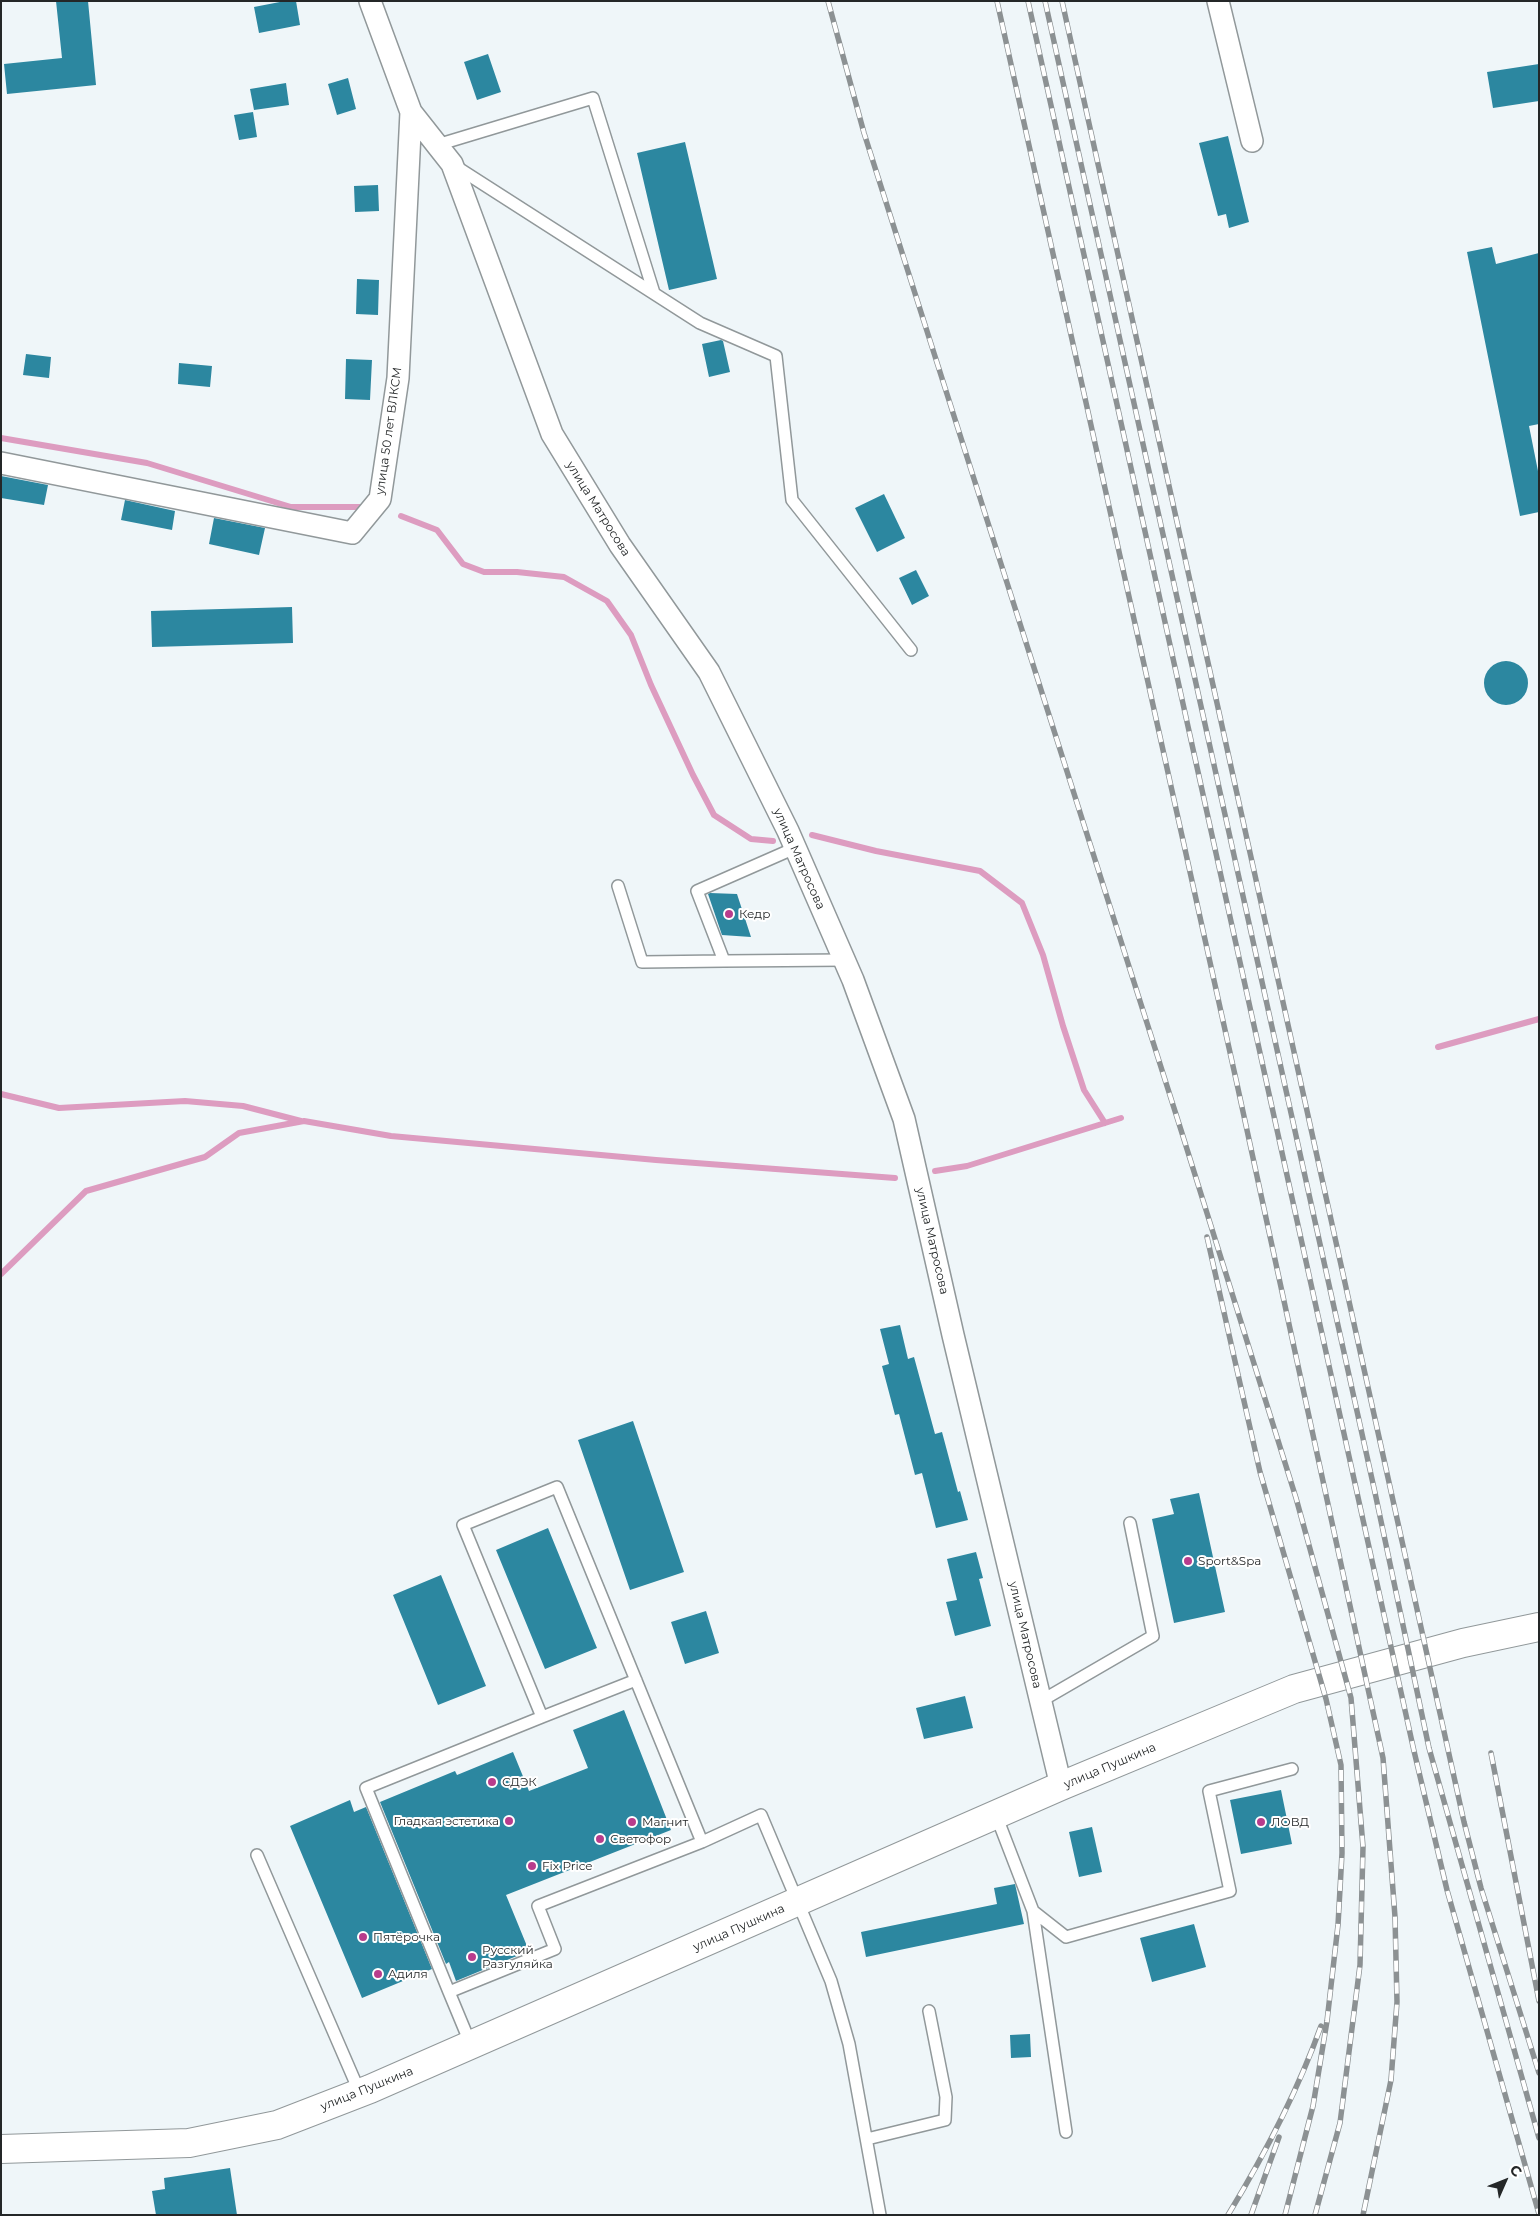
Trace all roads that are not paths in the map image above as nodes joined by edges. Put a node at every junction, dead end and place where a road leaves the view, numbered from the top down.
1 (370, 1) edge
2 (1218, 1) edge
3 (411, 112) junction
4 (1252, 141) dead end
5 (437, 145) junction
6 (452, 164) junction
7 (654, 293) junction
8 (1, 464) edge
9 (911, 650) dead end
10 (795, 848) junction
11 (618, 886) dead end
12 (844, 960) junction
13 (724, 961) junction
14 (1130, 1523) dead end
15 (1539, 1627) edge
16 (636, 1680) junction
17 (1041, 1701) junction
18 (542, 1717) junction
19 (1292, 1770) dead end
20 (1061, 1786) junction
21 (996, 1815) junction
22 (702, 1842) junction
23 (257, 1854) dead end
24 (797, 1903) junction
25 (1033, 1911) junction
26 (449, 1992) junction
27 (929, 2011) dead end
28 (471, 2045) junction
29 (360, 2093) junction
30 (1066, 2132) dead end
31 (867, 2138) junction
32 (1, 2149) edge
33 (880, 2215) edge

1 - 3 street, улица Матросова
2 - 4 street
3 - 5 street, улица Матросова
3 - 8 street, улица 50 лет ВЛКСМ
5 - 6 street, улица Матросова
5 - 7 lane
6 - 7 lane
6 - 10 street, улица Матросова
7 - 9 lane
10 - 12 street, улица Матросова
10 - 13 lane
11 - 13 lane
12 - 13 lane
12 - 17 street, улица Матросова
14 - 17 lane
15 - 20 main road, улица Пушкина
16 - 18 lane
16 - 18 lane
16 - 22 lane
17 - 20 street, улица Матросова
18 - 26 lane
19 - 25 lane
20 - 21 main road, улица Пушкина
21 - 24 main road, улица Пушкина
21 - 25 lane
22 - 24 lane
22 - 26 lane
23 - 29 lane
24 - 28 main road, улица Пушкина
24 - 31 lane
25 - 30 lane
26 - 28 lane
27 - 31 lane
28 - 29 main road, улица Пушкина
29 - 32 main road, улица Пушкина
31 - 33 lane

